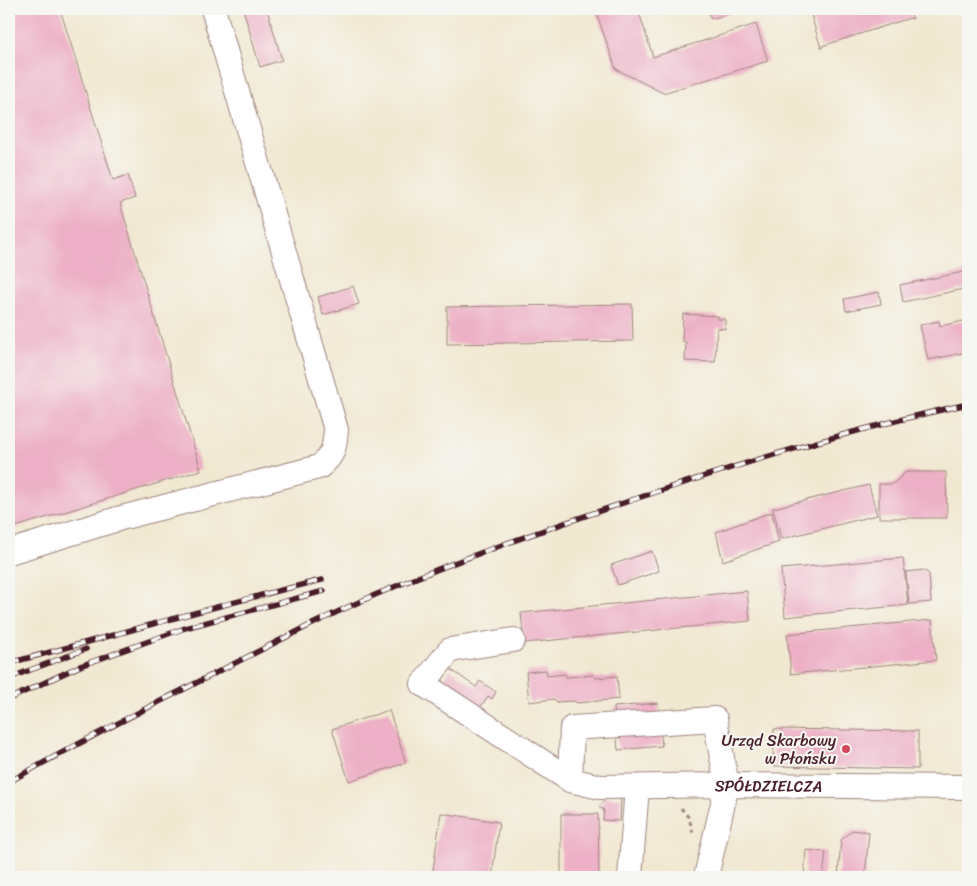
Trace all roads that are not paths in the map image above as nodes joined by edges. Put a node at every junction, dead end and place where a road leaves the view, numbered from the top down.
1 (213, 9) edge
2 (9, 552) edge
3 (513, 640) dead end
4 (570, 780) junction
5 (727, 785) junction
6 (637, 787) junction
7 (968, 787) edge
8 (630, 877) edge
9 (706, 877) edge

1 - 2 street
3 - 4 street, SPÓŁDZIELCZA
4 - 5 street
4 - 6 street, SPÓŁDZIELCZA
5 - 6 street, SPÓŁDZIELCZA
5 - 7 street, SPÓŁDZIELCZA
5 - 9 street
6 - 8 street

